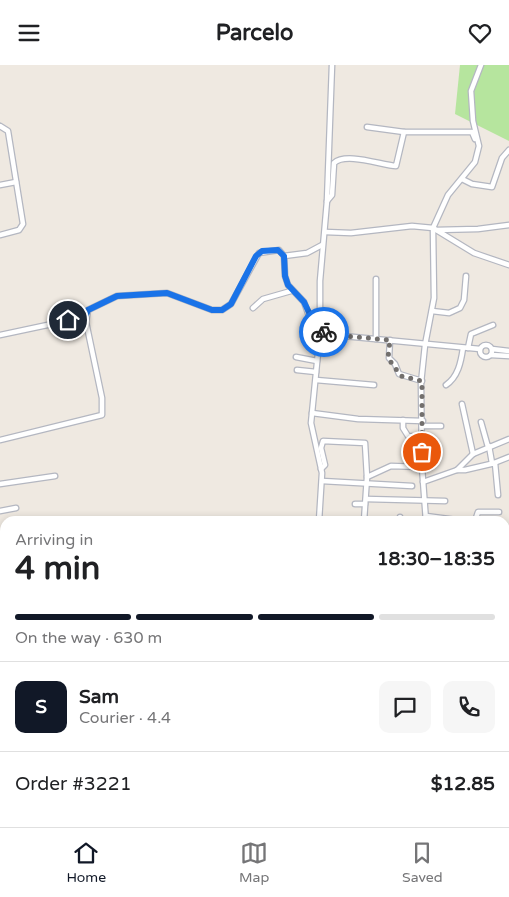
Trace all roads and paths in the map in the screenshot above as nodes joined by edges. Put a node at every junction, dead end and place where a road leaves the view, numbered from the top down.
1 (332, 65) edge
2 (481, 65) edge
3 (0, 126) edge
4 (366, 127) dead end
5 (404, 133) junction
6 (479, 146) junction
7 (509, 150) edge
8 (462, 179) junction
9 (16, 182) junction
10 (0, 185) edge
11 (327, 201) junction
12 (509, 225) edge
13 (434, 229) junction
14 (325, 232) junction
15 (0, 235) edge
16 (322, 245) junction
17 (284, 256) junction
18 (509, 265) edge
19 (466, 275) dead end
20 (376, 279) dead end
21 (292, 291) junction
22 (253, 309) dead end
23 (432, 311) junction
24 (85, 317) junction
25 (493, 325) dead end
26 (320, 329) junction
27 (0, 335) edge
28 (333, 335) junction
29 (320, 339) junction
30 (376, 339) junction
31 (390, 340) junction
32 (424, 345) junction
33 (465, 348) junction
34 (480, 349) junction
35 (492, 349) junction
36 (509, 351) edge
37 (491, 355) junction
38 (296, 357) dead end
39 (509, 357) edge
40 (318, 361) junction
41 (297, 370) dead end
42 (316, 372) junction
43 (316, 380) junction
44 (422, 381) junction
45 (374, 385) dead end
46 (446, 385) dead end
47 (462, 405) dead end
48 (312, 413) junction
49 (403, 420) junction
50 (481, 422) dead end
51 (422, 423) junction
52 (441, 426) dead end
53 (422, 437) junction
54 (509, 439) edge
55 (0, 440) edge
56 (488, 446) junction
57 (473, 454) junction
58 (509, 457) edge
59 (493, 463) junction
60 (422, 467) junction
61 (321, 469) junction
62 (457, 470) junction
63 (55, 476) dead end
64 (367, 477) junction
65 (322, 481) junction
66 (423, 482) junction
67 (0, 484) edge
68 (367, 484) junction
69 (412, 486) dead end
70 (498, 495) dead end
71 (426, 501) junction
72 (445, 501) dead end
73 (366, 502) junction
74 (355, 504) dead end
75 (16, 508) dead end
76 (0, 511) edge
77 (499, 512) dead end
78 (319, 516) edge
79 (365, 516) edge
80 (426, 516) edge
81 (476, 516) edge

1 - 11 street
2 - 6 street
3 - 9 street
4 - 5 street
5 - 6 street
5 - 11 street
6 - 8 street
7 - 8 street
8 - 13 street
9 - 10 street
9 - 15 street
11 - 14 street
12 - 13 street
13 - 14 street
13 - 18 street
13 - 23 street
14 - 16 street
16 - 17 street
16 - 26 street
17 - 21 street
17 - 24 street
19 - 23 street
20 - 30 street
21 - 22 street
21 - 26 street
23 - 32 street
24 - 27 street
24 - 55 street
25 - 33 street
26 - 28 street
26 - 29 street
28 - 29 street
28 - 30 street
29 - 40 street
30 - 31 street
31 - 32 street
31 - 44 street
32 - 33 street
32 - 44 street
33 - 34 street
33 - 46 street
34 - 35 street
34 - 37 street
35 - 36 street
35 - 37 street
37 - 39 street
38 - 40 street
40 - 42 street
41 - 42 street
42 - 43 street
43 - 45 street
43 - 48 street
44 - 51 street
47 - 57 street
48 - 49 street
48 - 61 street
49 - 51 street
49 - 53 street
50 - 56 street
51 - 52 street
51 - 53 street
53 - 60 street
54 - 56 street
56 - 57 street
56 - 59 street
57 - 62 street
58 - 59 street
59 - 62 street
59 - 70 street
60 - 64 street
60 - 66 street
61 - 64 street
61 - 65 street
62 - 66 street
63 - 67 street
64 - 68 street
65 - 68 street
65 - 78 street
66 - 71 street
68 - 69 street
68 - 73 street
71 - 72 street
71 - 73 street
71 - 80 street
73 - 74 street
73 - 79 street
75 - 76 street
77 - 81 street

